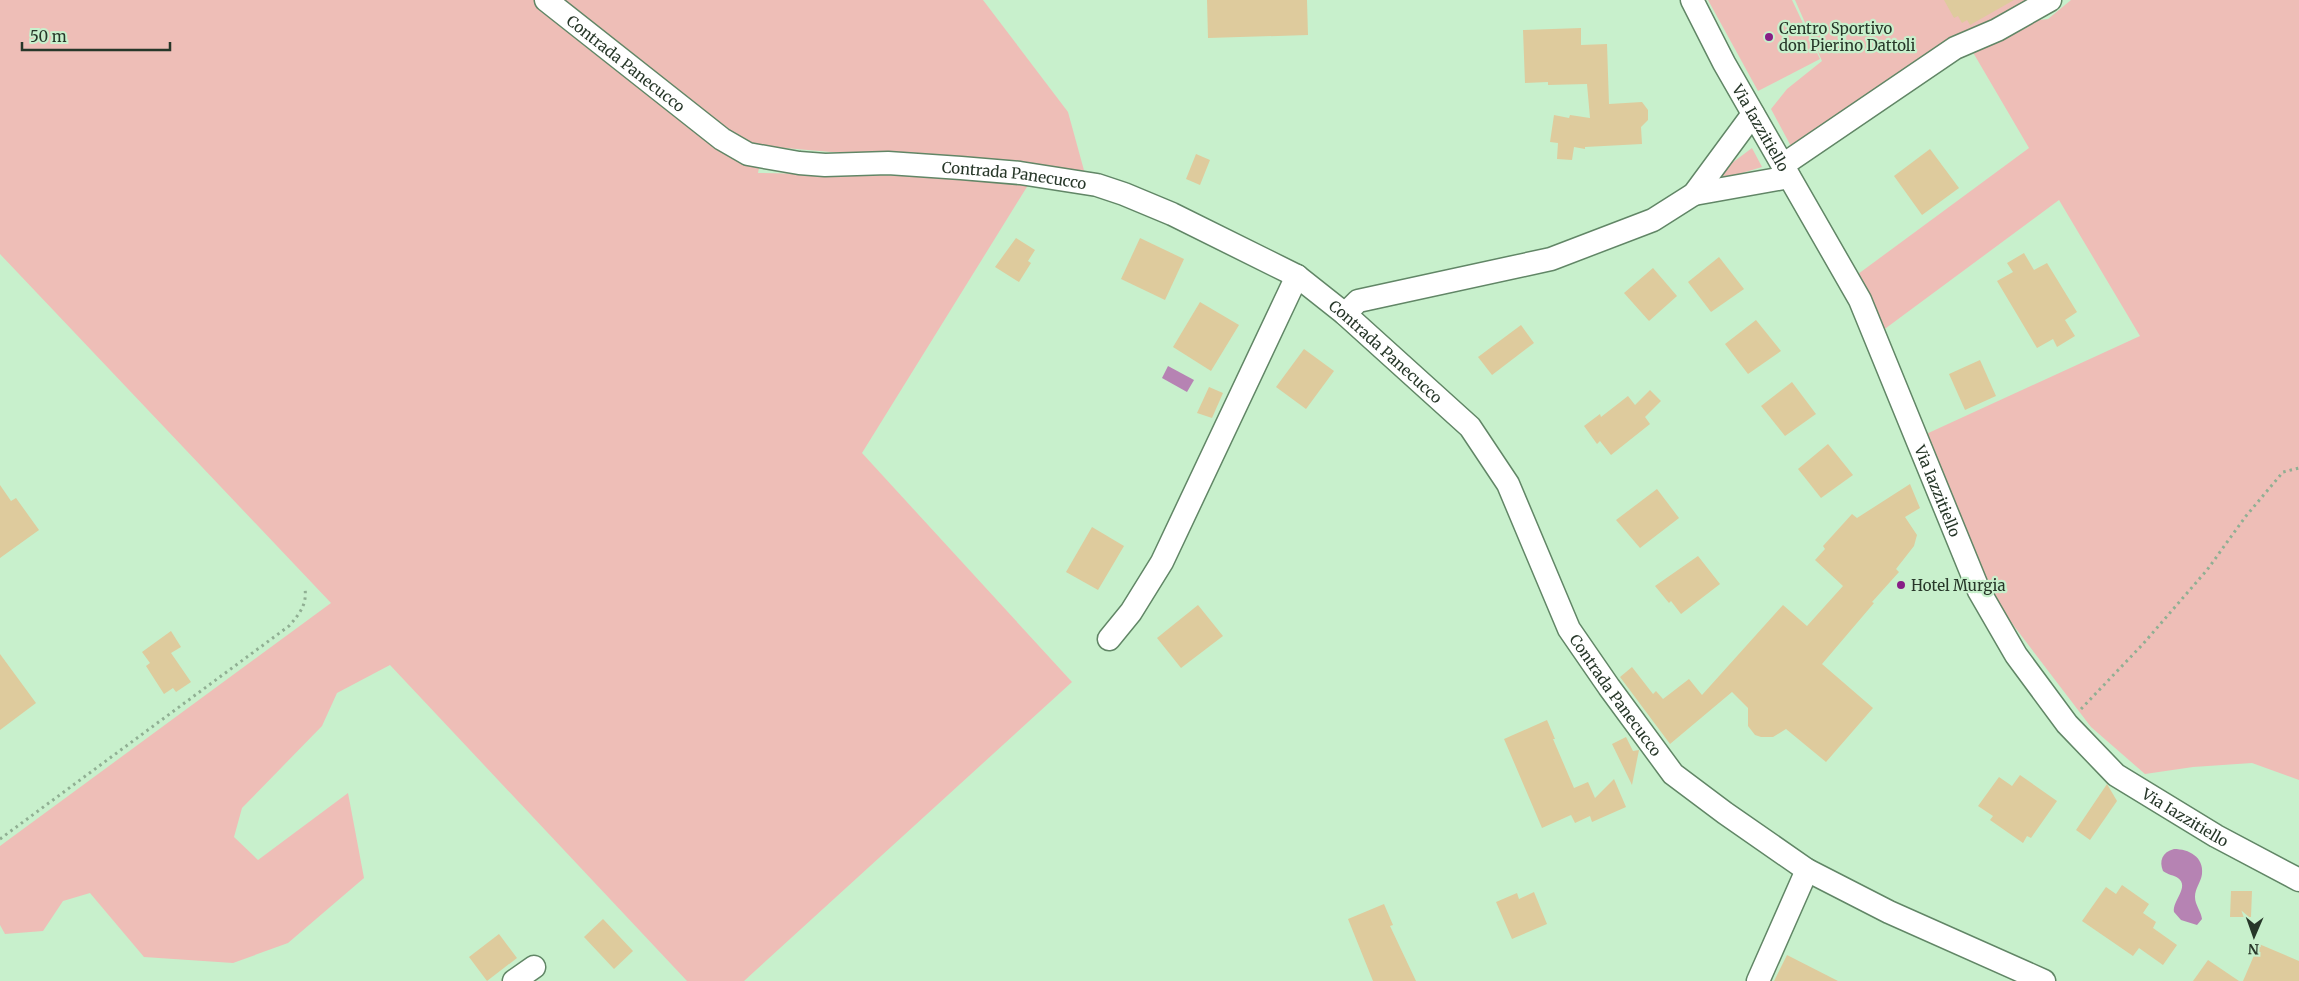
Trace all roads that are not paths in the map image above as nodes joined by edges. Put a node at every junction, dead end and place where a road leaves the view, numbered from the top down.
1 (546, 0) edge
2 (1692, 0) edge
3 (2050, 0) edge
4 (1753, 114) junction
5 (1786, 171) junction
6 (1694, 194) junction
7 (1297, 276) junction
8 (1345, 314) junction
9 (1108, 639) dead end
10 (1807, 870) junction
11 (2299, 880) edge
12 (534, 966) dead end
13 (514, 981) edge
14 (1758, 981) edge
15 (2044, 981) edge

1 - 7 street, Contrada Panecucco
2 - 4 street, Via Iazzitiello
3 - 5 street
4 - 5 street, Via Iazzitiello
4 - 6 street
5 - 6 street
5 - 11 street, Via Iazzitiello
6 - 8 street
7 - 8 street, Contrada Panecucco
7 - 9 street
8 - 10 street, Contrada Panecucco
10 - 14 street
10 - 15 street, Contrada Panecucco
12 - 13 street

